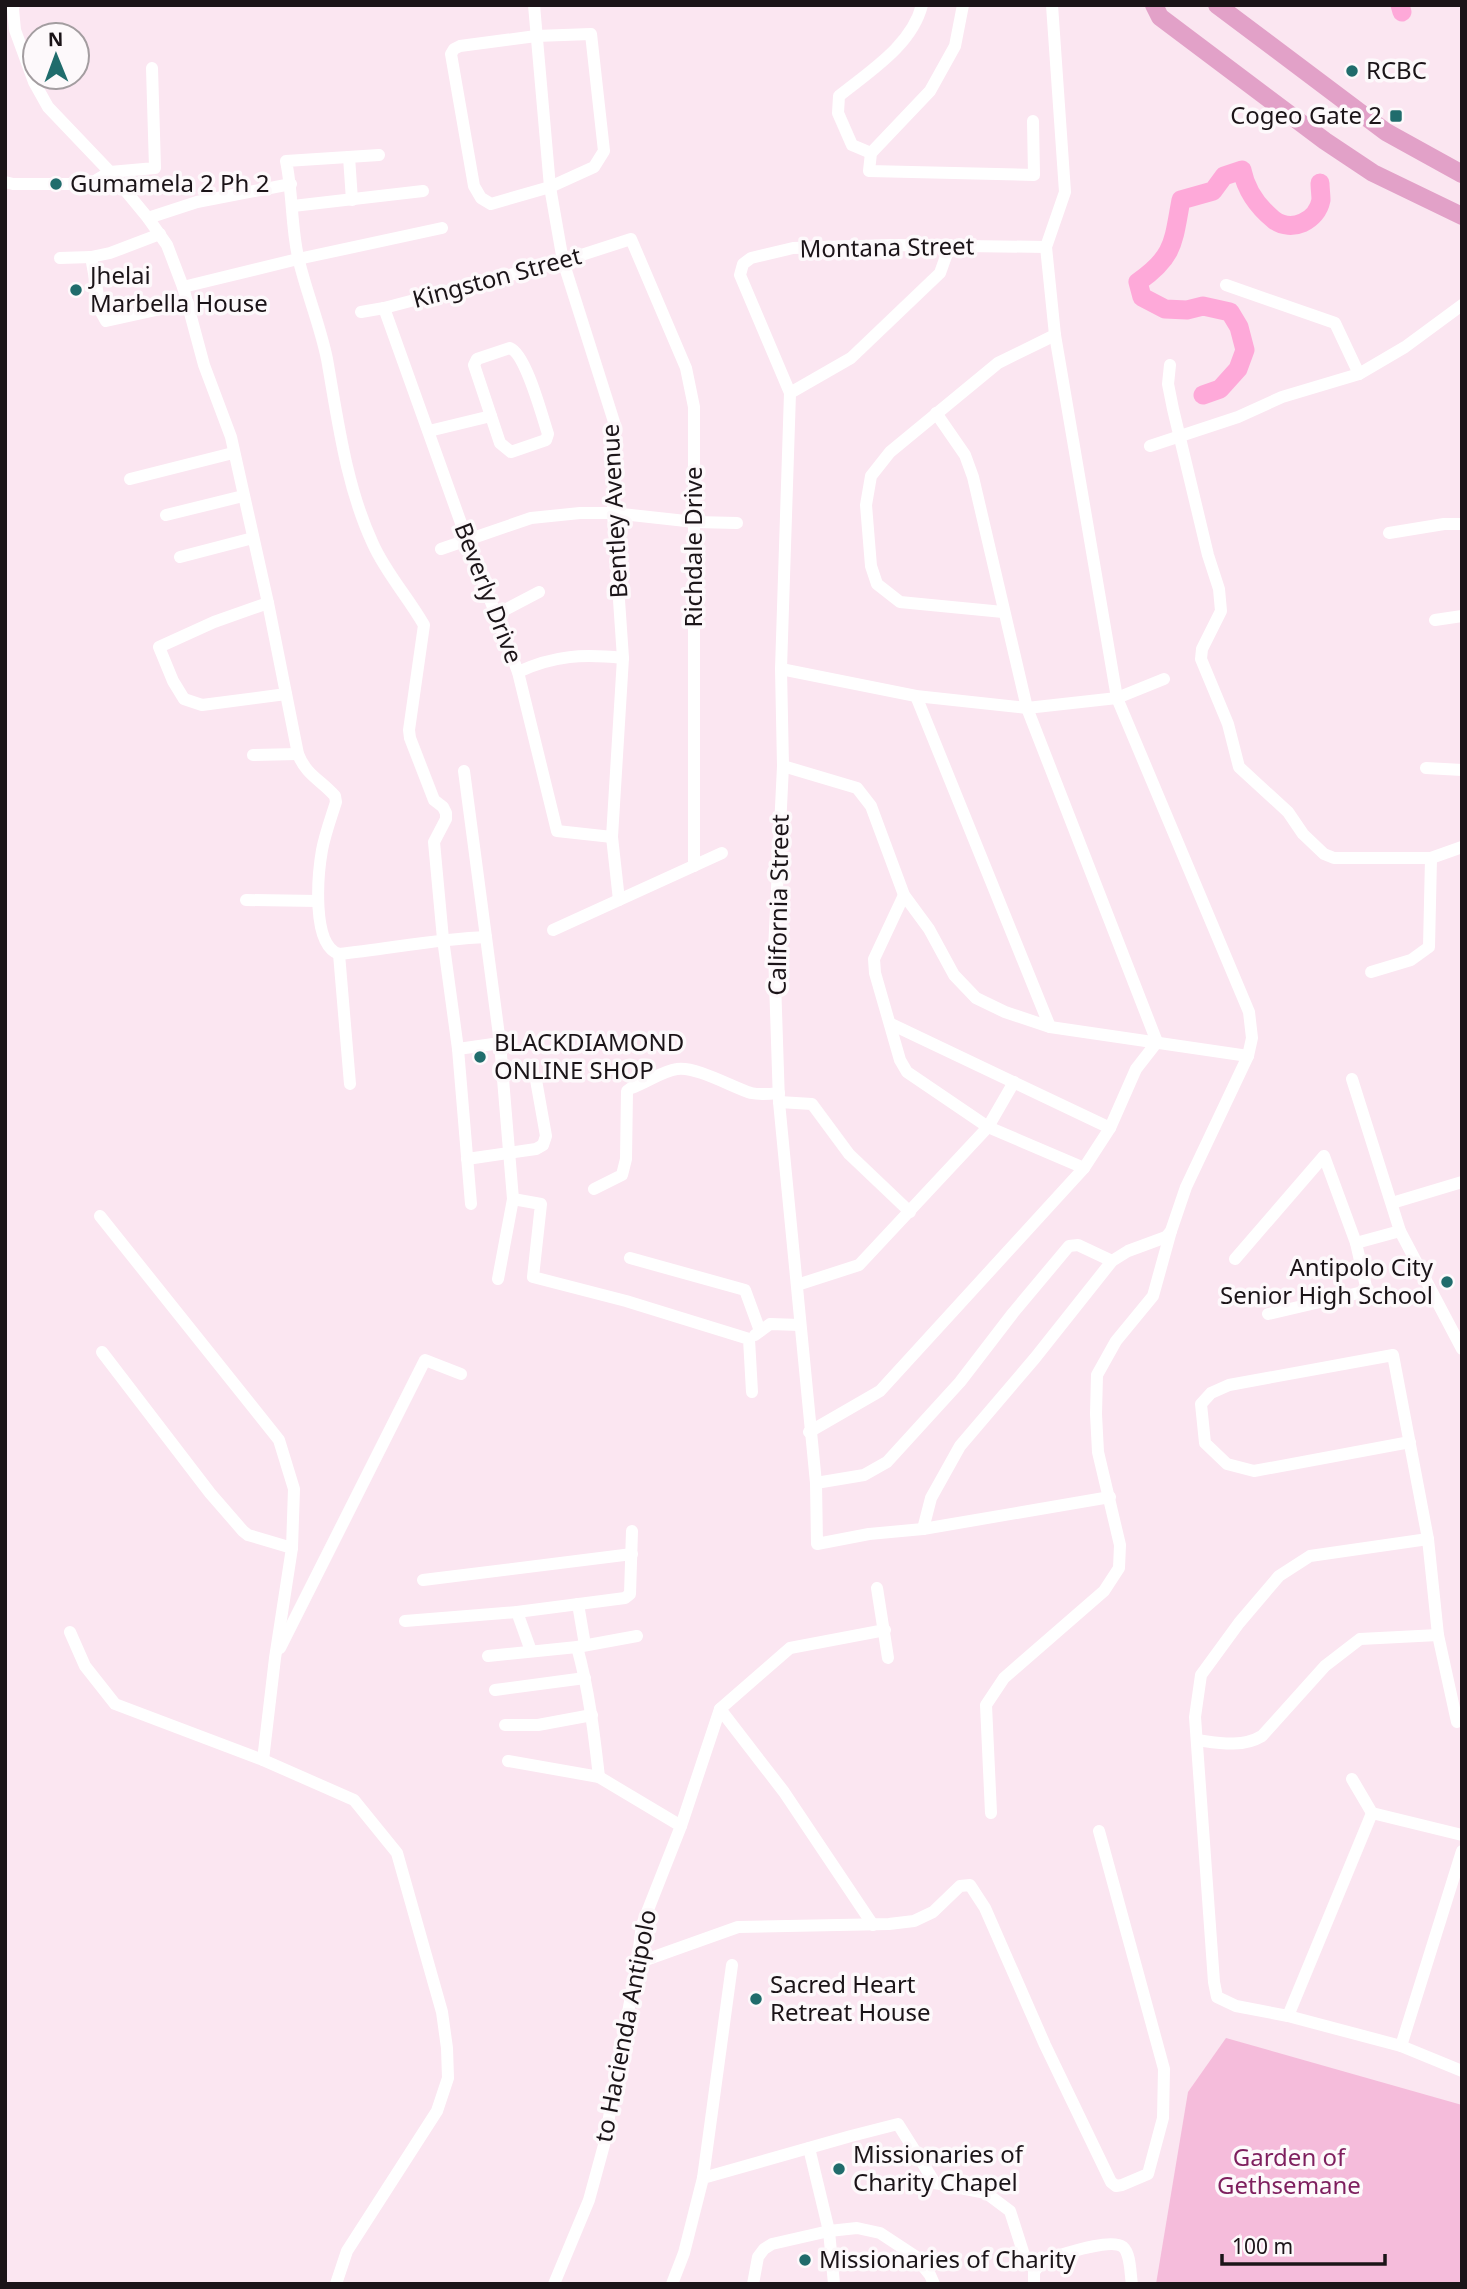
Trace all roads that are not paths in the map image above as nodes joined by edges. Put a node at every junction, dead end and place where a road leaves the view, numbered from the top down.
1 (534, 5) edge
2 (922, 5) edge
3 (963, 5) edge
4 (1052, 5) edge
5 (1154, 5) edge
6 (1217, 5) edge
7 (11, 8) edge
8 (536, 36) junction
9 (152, 68) dead end
10 (1033, 121) dead end
11 (871, 153) junction
12 (379, 155) dead end
13 (349, 157) junction
14 (110, 172) junction
15 (1462, 174) edge
16 (5, 182) edge
17 (291, 184) junction
18 (550, 187) junction
19 (423, 191) dead end
20 (352, 200) junction
21 (293, 206) junction
22 (1462, 216) edge
23 (148, 218) junction
24 (442, 228) dead end
25 (160, 234) junction
26 (631, 239) joint
27 (950, 245) junction
28 (1046, 247) junction
29 (91, 257) junction
30 (61, 258) dead end
31 (298, 259) junction
32 (563, 261) junction
33 (740, 275) joint
34 (1226, 285) dead end
35 (184, 287) junction
36 (188, 303) junction
37 (1462, 305) edge
38 (384, 308) junction
39 (361, 312) dead end
40 (1055, 335) junction
41 (1170, 365) dead end
42 (1359, 374) junction
43 (790, 393) junction
44 (936, 413) junction
45 (491, 416) junction
46 (429, 431) junction
47 (1181, 437) junction
48 (1150, 446) dead end
49 (233, 453) junction
50 (130, 479) dead end
51 (243, 496) junction
52 (613, 513) junction
53 (166, 515) dead end
54 (695, 522) junction
55 (737, 523) dead end
56 (1462, 524) edge
57 (1389, 533) dead end
58 (253, 538) junction
59 (467, 540) junction
60 (442, 548) dead end
61 (180, 557) dead end
62 (540, 593) dead end
63 (268, 603) junction
64 (1003, 612) junction
65 (497, 614) junction
66 (1462, 616) edge
67 (1435, 620) dead end
68 (623, 658) junction
69 (781, 668) junction
70 (518, 672) junction
71 (1164, 679) dead end
72 (286, 694) junction
73 (916, 696) junction
74 (1117, 698) junction
75 (1027, 708) junction
76 (298, 754) junction
77 (253, 755) dead end
78 (783, 766) junction
79 (1426, 768) dead end
80 (1462, 770) edge
81 (464, 771) dead end
82 (612, 837) junction
83 (1462, 847) edge
84 (722, 853) dead end
85 (1431, 858) junction
86 (694, 866) junction
87 (904, 895) junction
88 (246, 900) dead end
89 (619, 900) junction
90 (318, 901) junction
91 (553, 930) dead end
92 (486, 937) junction
93 (443, 939) junction
94 (339, 954) junction
95 (1371, 972) dead end
96 (891, 1024) junction
97 (1050, 1027) junction
98 (1157, 1042) junction
99 (500, 1043) junction
100 (458, 1049) junction
101 (1248, 1056) junction
102 (1352, 1079) dead end
103 (536, 1080) dead end
104 (1014, 1082) junction
105 (351, 1084) dead end
106 (779, 1098) junction
107 (988, 1127) junction
108 (1110, 1128) junction
109 (511, 1153) junction
110 (467, 1159) junction
111 (1084, 1168) junction
112 (1462, 1182) edge
113 (594, 1189) dead end
114 (513, 1199) junction
115 (1392, 1203) junction
116 (471, 1204) dead end
117 (910, 1212) junction
118 (100, 1216) dead end
119 (1171, 1231) junction
120 (1401, 1231) junction
121 (1356, 1243) junction
122 (630, 1258) dead end
123 (1235, 1259) dead end
124 (1112, 1261) junction
125 (498, 1279) dead end
126 (797, 1285) junction
127 (1268, 1314) dead end
128 (800, 1325) junction
129 (755, 1335) junction
130 (1462, 1349) edge
131 (102, 1352) dead end
132 (461, 1374) dead end
133 (752, 1392) dead end
134 (809, 1432) junction
135 (1410, 1442) junction
136 (816, 1483) junction
137 (1110, 1497) junction
138 (923, 1529) junction
139 (632, 1531) dead end
140 (1428, 1539) junction
141 (292, 1548) junction
142 (632, 1554) junction
143 (423, 1580) dead end
144 (877, 1588) dead end
145 (578, 1604) junction
146 (517, 1612) junction
147 (405, 1621) dead end
148 (885, 1630) junction
149 (70, 1632) dead end
150 (1438, 1635) junction
151 (637, 1636) dead end
152 (581, 1646) junction
153 (531, 1651) junction
154 (488, 1656) dead end
155 (275, 1658) junction
156 (888, 1658) dead end
157 (585, 1678) junction
158 (495, 1690) dead end
159 (720, 1709) junction
160 (592, 1715) junction
161 (1457, 1722) dead end
162 (505, 1725) dead end
163 (1197, 1740) junction
164 (263, 1760) junction
165 (508, 1761) dead end
166 (599, 1777) junction
167 (1352, 1779) dead end
168 (991, 1813) dead end
169 (1372, 1813) junction
170 (681, 1826) junction
171 (1099, 1831) dead end
172 (1462, 1835) edge
173 (1462, 1851) edge
174 (873, 1925) junction
175 (637, 1963) junction
176 (732, 1965) dead end
177 (1288, 2016) junction
178 (1401, 2046) junction
179 (1462, 2071) edge
180 (809, 2148) junction
181 (703, 2178) junction
182 (829, 2231) junction
183 (1037, 2268) junction
184 (336, 2284) edge
185 (554, 2284) edge
186 (672, 2284) edge
187 (753, 2284) edge
188 (834, 2284) edge
189 (934, 2284) edge
190 (1034, 2284) edge
191 (1132, 2284) edge

1 - 8 street, Bentley Avenue
2 - 11 street
3 - 11 street
4 - 28 street
5 - 22 main road
6 - 15 main road
7 - 14 street
8 - 18 street, Bentley Avenue
8 - 18 street
8 - 18 street
9 - 14 street
10 - 11 street
12 - 13 street
13 - 17 street
13 - 20 street
14 - 16 street
14 - 23 street
17 - 21 street
17 - 23 street
18 - 32 street, Bentley Avenue
19 - 20 street
20 - 21 street
21 - 31 street
23 - 25 street
24 - 31 street
25 - 29 street
25 - 35 street
26 - 32 street, Kingston Street
26 - 54 street, Richdale Drive
27 - 28 street, Montana Street
27 - 33 street, Montana Street
27 - 43 street
28 - 40 street
29 - 30 street
29 - 36 street
31 - 35 street
31 - 93 street
32 - 38 street, Kingston Street
32 - 52 street, Bentley Avenue
33 - 43 street, California Street
34 - 42 street
35 - 36 street
36 - 49 street
37 - 42 street
38 - 39 street, Kingston Street
38 - 46 street, Beverly Drive
40 - 44 street
40 - 74 street
41 - 47 street
42 - 47 street
43 - 69 street, California Street
44 - 64 street
44 - 64 street
45 - 45 street
45 - 46 street
46 - 59 street, Beverly Drive
47 - 48 street
47 - 85 street
49 - 50 street
49 - 51 street
51 - 53 street
51 - 58 street
52 - 54 street
52 - 59 street
52 - 68 street, Bentley Avenue
54 - 55 street
54 - 86 street, Richdale Drive
56 - 57 street
58 - 61 street
58 - 63 street
59 - 60 street
59 - 65 street, Beverly Drive
62 - 65 street
63 - 72 street
63 - 72 street
64 - 75 street
65 - 70 street, Beverly Drive
66 - 67 street
68 - 70 street
68 - 82 street, Bentley Avenue
69 - 73 street
69 - 78 street, California Street
70 - 82 street, Beverly Drive
71 - 74 street
72 - 76 street
73 - 75 street
73 - 97 street
74 - 75 street
74 - 101 street
75 - 98 street
76 - 77 street
76 - 90 street
78 - 87 street
78 - 106 street, California Street
79 - 80 street
81 - 92 street
82 - 89 street, Bentley Avenue
83 - 85 street
84 - 86 street
85 - 95 street
86 - 89 street
87 - 96 street
87 - 97 street
88 - 90 street
89 - 91 street
90 - 94 street
92 - 93 street
92 - 99 street
93 - 94 street
93 - 100 street
94 - 105 street
96 - 104 street
96 - 107 street
97 - 98 street
98 - 101 street
98 - 108 street
99 - 100 street
99 - 109 street
100 - 110 street
101 - 119 street
102 - 115 street
103 - 109 street
104 - 107 street
104 - 108 street
106 - 113 street
106 - 117 street
106 - 126 street, California Street
107 - 111 street
107 - 117 street
108 - 111 street
109 - 110 street
109 - 114 street
110 - 116 street
111 - 134 street
112 - 115 street
114 - 125 street
114 - 129 street
115 - 120 street
117 - 126 street
118 - 141 street
119 - 124 street
119 - 137 street
120 - 121 street
120 - 130 street
121 - 123 street
121 - 127 street
122 - 129 street
124 - 136 street
124 - 138 street
126 - 128 street, California Street
128 - 129 street
128 - 134 street, California Street
129 - 133 street
131 - 141 street
132 - 155 street
134 - 136 street, California Street
135 - 135 street
135 - 140 street
136 - 138 street, California Street
137 - 138 street
137 - 168 street
139 - 142 street
140 - 150 street
140 - 163 street
141 - 155 street
142 - 143 street
142 - 145 street
144 - 148 street
145 - 146 street
145 - 152 street
146 - 147 street
146 - 153 street
148 - 156 street
148 - 159 street
149 - 164 street
150 - 161 street
150 - 163 street
151 - 152 street
152 - 153 street
152 - 157 street
153 - 154 street
155 - 164 street
157 - 158 street
157 - 160 street
159 - 170 street, to Hacienda Antipolo
159 - 174 street
160 - 162 street
160 - 166 street
163 - 177 street
164 - 184 street
165 - 166 street
166 - 170 street
167 - 169 street
169 - 172 street
169 - 177 street
170 - 175 street, to Hacienda Antipolo
171 - 174 street
173 - 178 street
174 - 175 street
175 - 185 street, to Hacienda Antipolo
176 - 181 street
177 - 178 street
178 - 179 street
180 - 181 street
180 - 182 street
180 - 183 street
181 - 186 street
182 - 187 street
182 - 188 street
182 - 189 street
183 - 190 street
183 - 191 street

